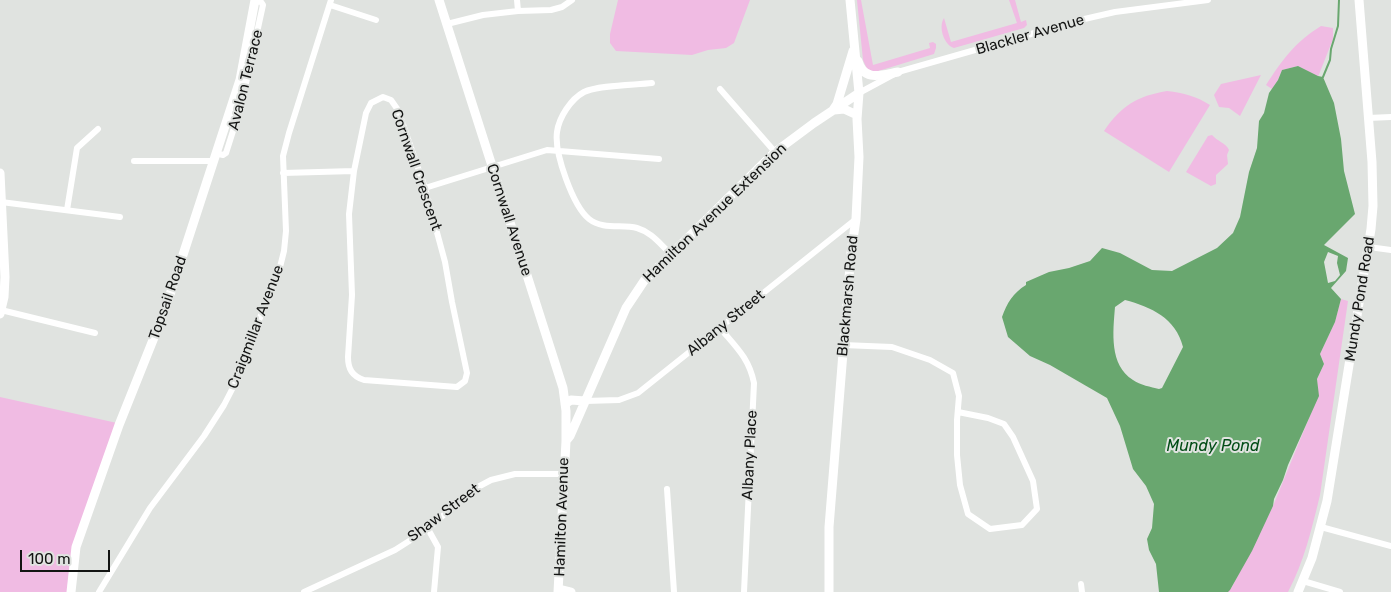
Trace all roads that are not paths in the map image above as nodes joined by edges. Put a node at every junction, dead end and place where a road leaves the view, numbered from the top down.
1 (439, 0) edge
2 (517, 0) edge
3 (572, 0) edge
4 (850, 0) edge
5 (1208, 0) edge
6 (1359, 0) edge
7 (254, 1) edge
8 (330, 2) edge
9 (518, 11) junction
10 (376, 20) dead end
11 (447, 24) junction
12 (854, 48) junction
13 (898, 72) junction
14 (652, 83) dead end
15 (720, 89) dead end
16 (859, 93) junction
17 (833, 110) junction
18 (857, 114) junction
19 (1391, 116) edge
20 (1368, 118) junction
21 (98, 129) dead end
22 (558, 150) junction
23 (775, 152) junction
24 (214, 157) junction
25 (659, 159) dead end
26 (134, 162) dead end
27 (492, 167) junction
28 (354, 172) junction
29 (283, 173) junction
30 (0, 174) edge
31 (425, 188) junction
32 (1, 202) junction
33 (67, 210) junction
34 (120, 217) dead end
35 (856, 219) junction
36 (1369, 247) junction
37 (1391, 250) edge
38 (670, 253) junction
39 (0, 312) edge
40 (720, 328) junction
41 (95, 333) dead end
42 (843, 345) junction
43 (585, 401) junction
44 (565, 404) junction
45 (958, 412) junction
46 (566, 442) junction
47 (564, 474) junction
48 (667, 488) dead end
49 (1322, 527) junction
50 (428, 529) junction
51 (1391, 546) edge
52 (1303, 581) junction
53 (1081, 584) dead end
54 (559, 591) edge
55 (71, 592) edge
56 (99, 592) edge
57 (304, 592) edge
58 (434, 592) edge
59 (571, 592) edge
60 (674, 592) edge
61 (744, 592) edge
62 (829, 592) edge
63 (1082, 592) edge
64 (1298, 592) edge
65 (1340, 592) edge

1 - 11 street, Cornwall Avenue
2 - 9 street
3 - 9 street
4 - 12 street, Blackmarsh Road
5 - 13 street, Blackler Avenue
6 - 20 street, Mundy Pond Road
7 - 24 street, Topsail Road
8 - 10 street
8 - 29 street, Craigmillar Avenue
9 - 11 street
11 - 27 street, Cornwall Avenue
12 - 13 street
12 - 16 street, Blackmarsh Road
12 - 17 street
13 - 16 street, Blackler Avenue
14 - 22 street
15 - 23 street
16 - 17 street, Hamilton Avenue Extension
16 - 18 street, Blackmarsh Road
17 - 18 street
17 - 23 street, Hamilton Avenue Extension
18 - 35 street, Blackmarsh Road
19 - 20 street
20 - 36 street, Mundy Pond Road
21 - 33 street
22 - 25 street
22 - 27 street
22 - 38 street
23 - 38 street, Hamilton Avenue Extension
24 - 26 street
24 - 55 street, Topsail Road
27 - 31 street
27 - 44 street, Cornwall Avenue
28 - 29 street
28 - 31 street, Cornwall Crescent
28 - 31 street, Cornwall Crescent
29 - 56 street, Craigmillar Avenue
30 - 32 street
32 - 33 street
32 - 39 street
33 - 34 street
35 - 40 street, Albany Street
35 - 42 street, Blackmarsh Road
36 - 37 street
36 - 49 street, Mundy Pond Road
38 - 43 street, Hamilton Avenue Extension
39 - 41 street
40 - 43 street, Albany Street
40 - 61 street, Albany Place
42 - 45 street
42 - 62 street, Blackmarsh Road
43 - 44 street, Albany Street
43 - 46 street, Hamilton Avenue Extension
44 - 46 street, Cornwall Avenue
45 - 45 street
46 - 47 street, Hamilton Avenue
47 - 50 street, Shaw Street
47 - 54 street, Hamilton Avenue
48 - 60 street
49 - 51 street
49 - 52 street, Mundy Pond Road
50 - 57 street, Shaw Street
50 - 58 street
52 - 64 street, Mundy Pond Road
52 - 65 street
53 - 63 street
54 - 59 street

